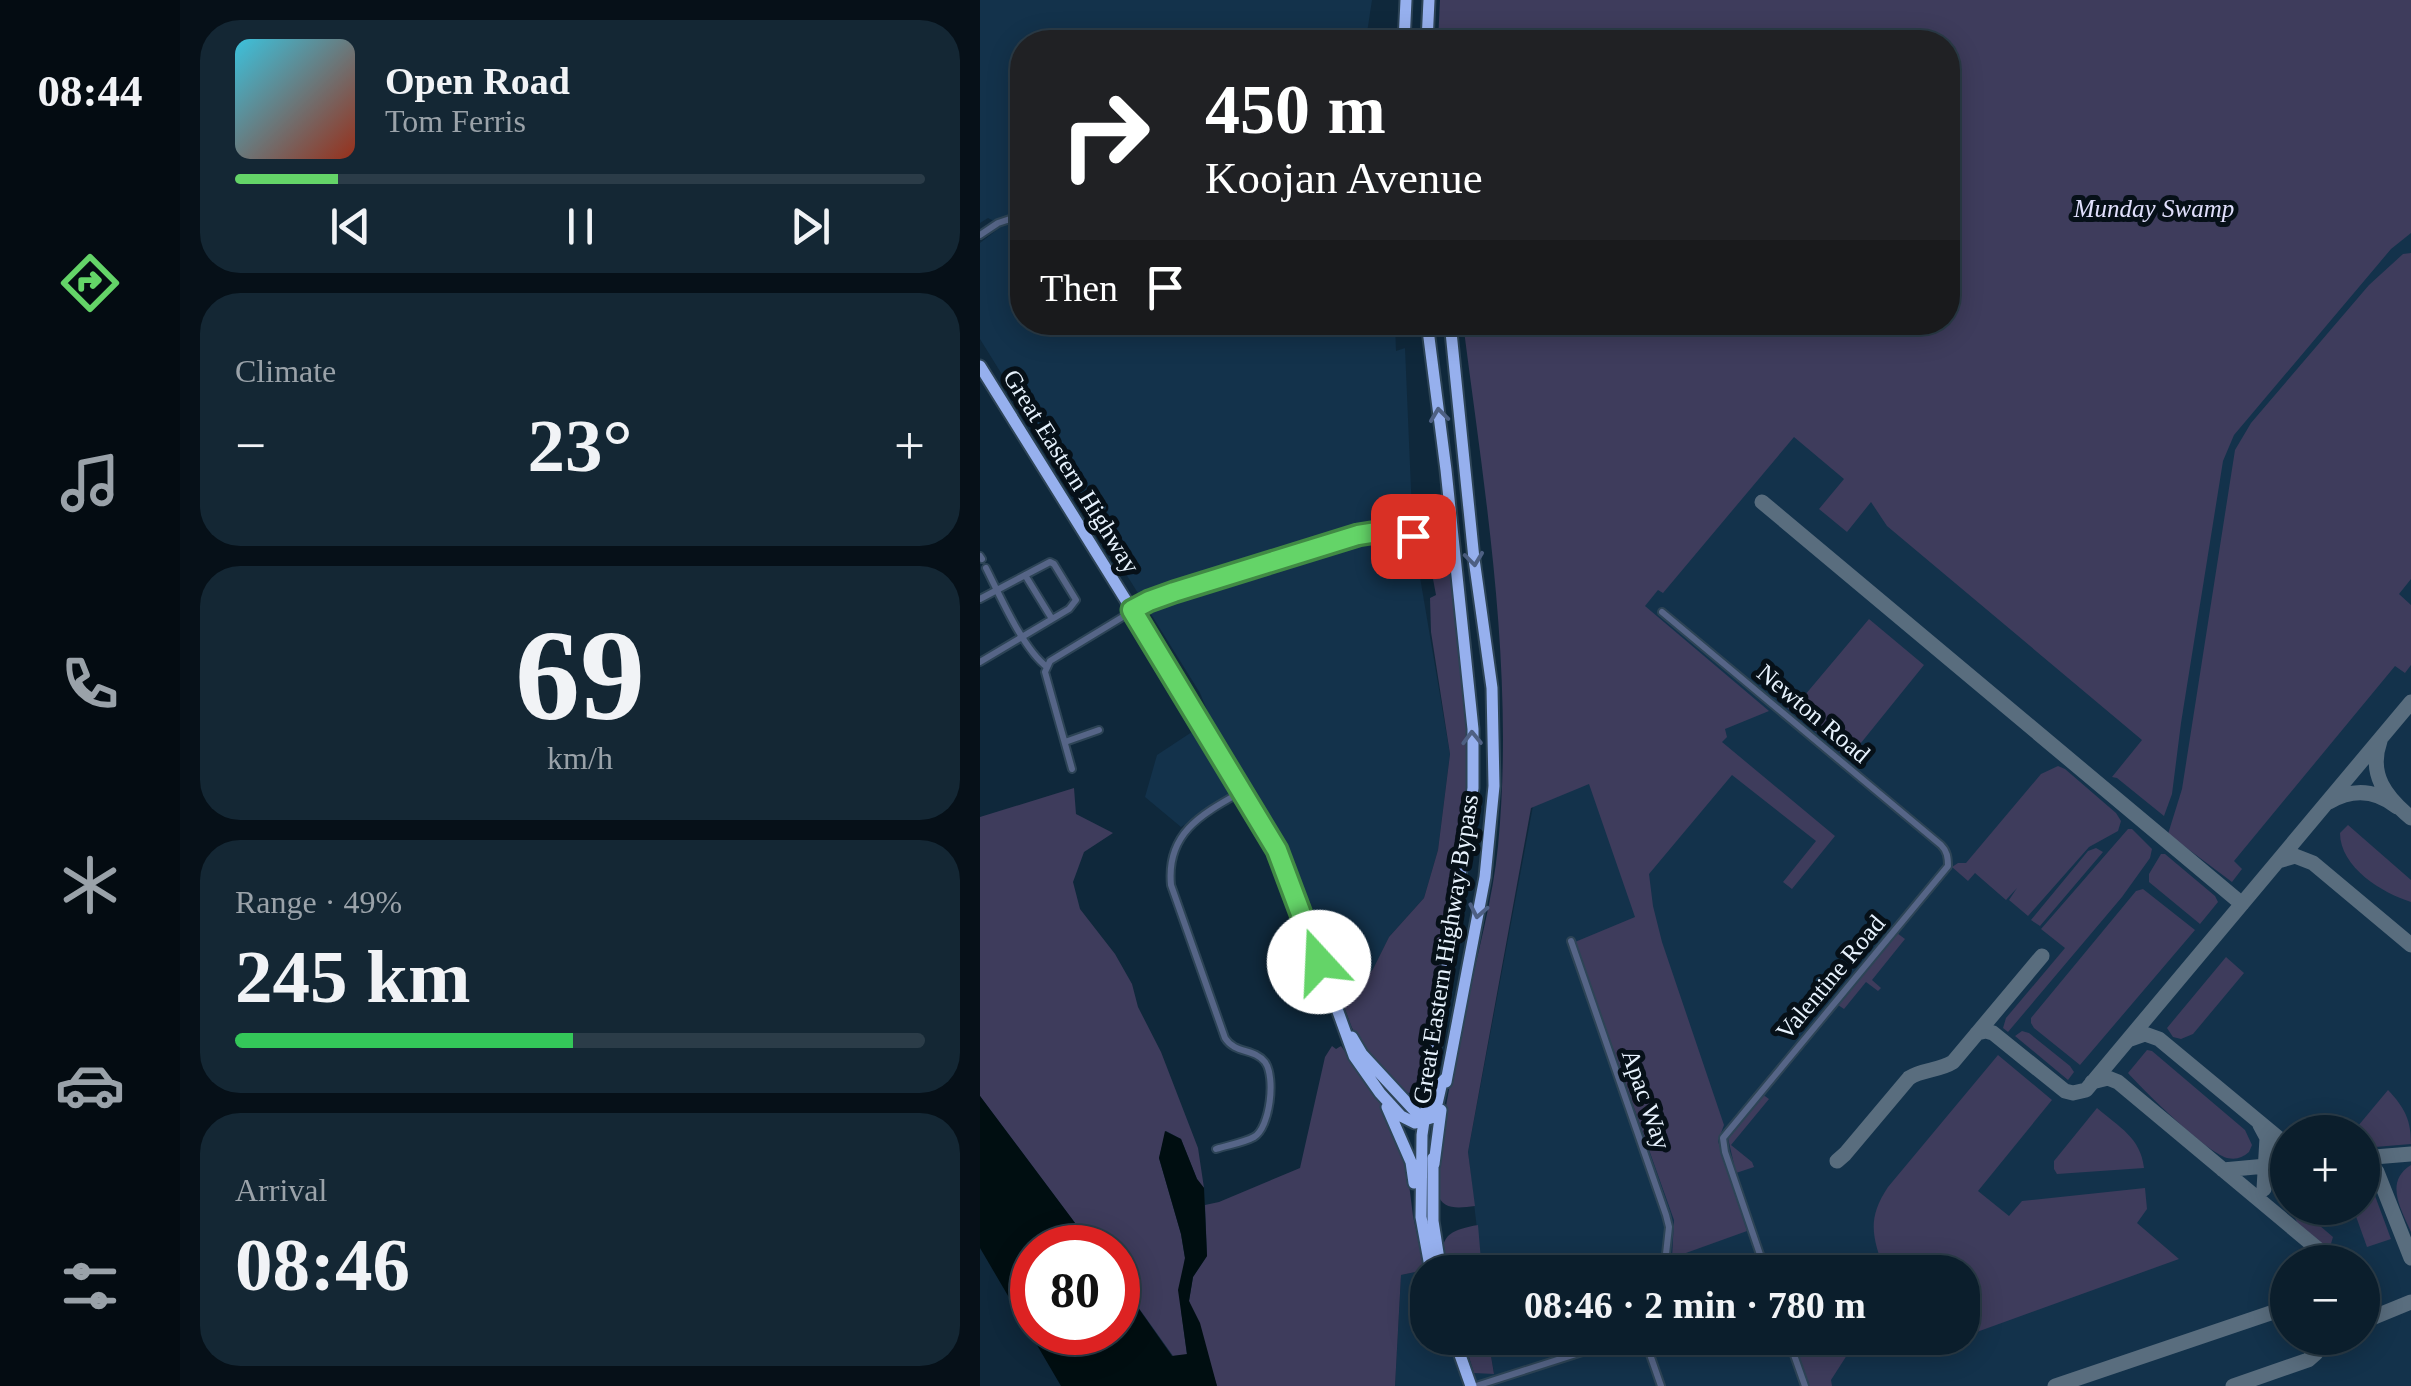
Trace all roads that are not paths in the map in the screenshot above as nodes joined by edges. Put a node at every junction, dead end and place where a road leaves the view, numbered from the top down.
1 (1406, 0) edge
2 (1429, 0) edge
3 (1405, 30) edge
4 (1428, 30) edge
5 (1010, 220) edge
6 (980, 234) edge
7 (1429, 335) edge
8 (1451, 335) edge
9 (980, 366) edge
10 (1413, 536) dead end
11 (986, 568) dead end
12 (1024, 575) junction
13 (997, 590) junction
14 (980, 599) edge
15 (1132, 610) junction
16 (1662, 612) dead end
17 (1052, 619) junction
18 (1023, 636) junction
19 (980, 662) edge
20 (1047, 667) junction
21 (1100, 730) dead end
22 (1064, 742) junction
23 (1072, 769) dead end
24 (1242, 791) junction
25 (1941, 845) joint
26 (1570, 941) dead end
27 (1342, 1026) junction
28 (1447, 1077) junction
29 (1428, 1087) junction
30 (1380, 1093) junction
31 (1402, 1098) junction
32 (1424, 1122) junction
33 (1216, 1149) dead end
34 (1434, 1164) junction
35 (1421, 1217) junction
36 (1428, 1255) edge
37 (1438, 1255) edge
38 (1666, 1255) edge
39 (1760, 1255) edge
40 (1461, 1355) edge
41 (1572, 1355) edge
42 (1650, 1355) edge
43 (1794, 1355) edge
44 (1474, 1386) edge
45 (1661, 1386) edge
46 (1804, 1386) edge

1 - 3 highway
2 - 4 highway
5 - 6 street
29 -> 7 highway, Great Eastern Highway Bypass
8 -> 28 highway, Great Eastern Highway Bypass
9 - 15 highway, Great Eastern Highway
10 - 15 street
11 - 13 street
12 - 13 street
12 - 17 street
12 - 17 street
13 - 14 street
13 - 18 street
15 - 20 street
15 - 24 highway, Great Eastern Highway
16 - 25 street, Newton Road
17 - 18 street
18 - 19 street
18 - 20 street
20 - 22 street
21 - 22 street
22 - 23 street
24 - 27 highway, Great Eastern Highway
24 - 33 street
25 - 39 street, Valentine Road
26 - 38 street, Apac Way
27 - 30 highway, Great Eastern Highway
27 - 31 highway, Great Eastern Highway
28 - 32 highway
28 - 34 highway, Great Eastern Highway Bypass
29 - 31 highway
29 - 32 highway, Great Eastern Highway Bypass
30 - 32 highway, Great Eastern Highway
30 - 35 highway
31 - 32 highway, Great Eastern Highway
32 - 34 highway, Great Eastern Highway
32 - 35 highway
34 - 37 highway, Great Eastern Highway
35 - 36 highway
40 - 44 highway
41 - 44 street
42 - 45 street
43 - 46 street

